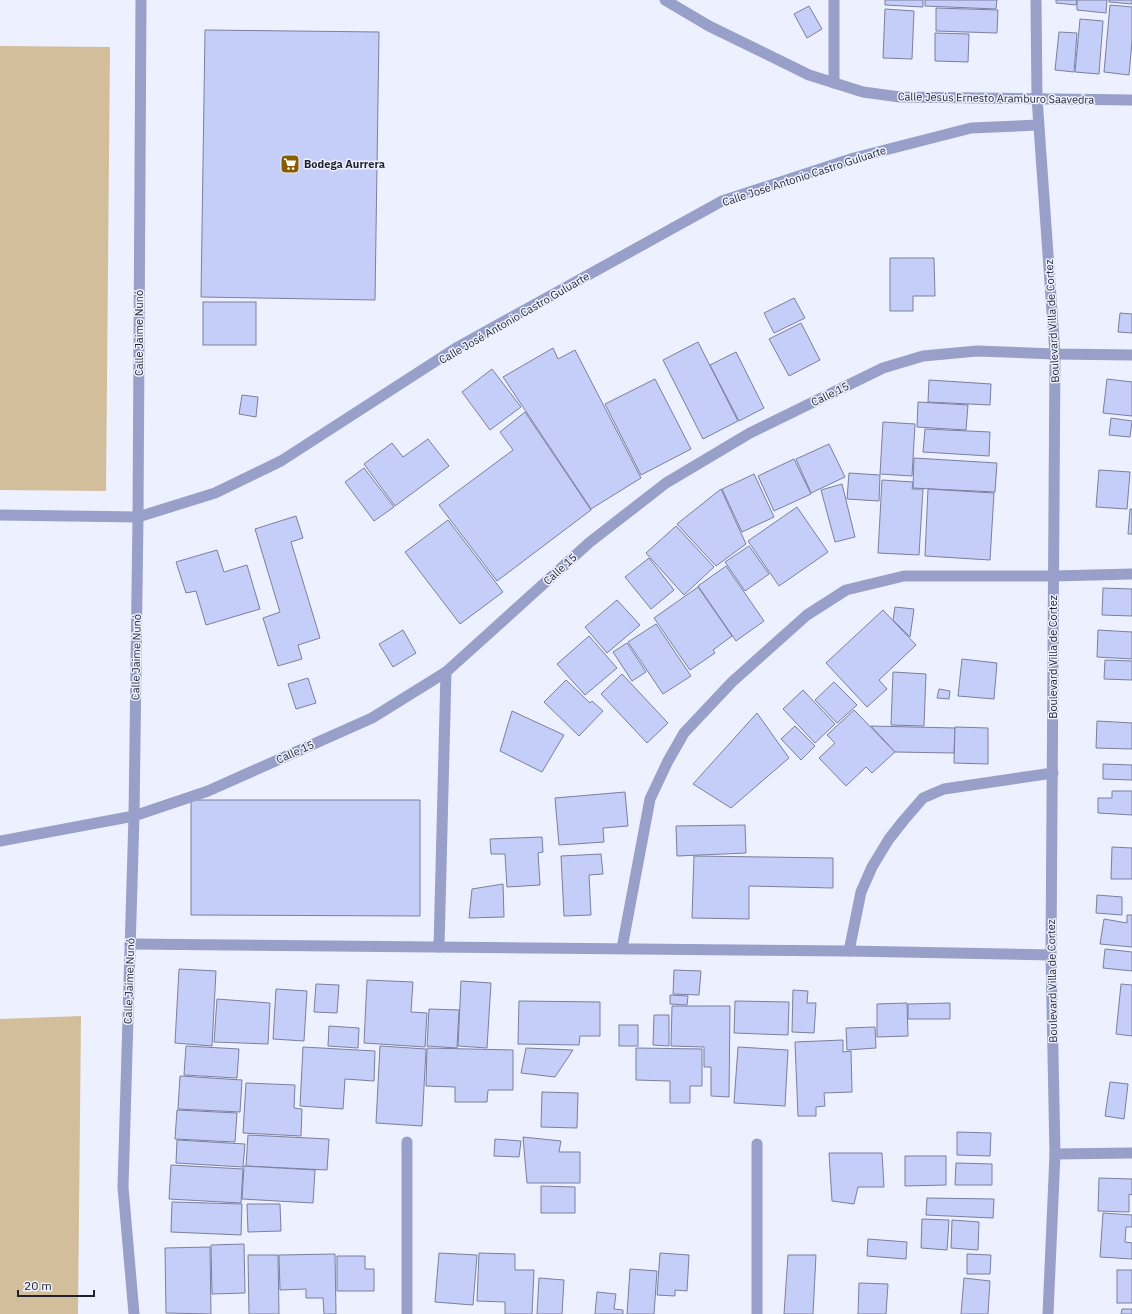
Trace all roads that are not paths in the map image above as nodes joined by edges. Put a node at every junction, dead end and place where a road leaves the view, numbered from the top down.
1 (141, 0) edge
2 (665, 0) edge
3 (834, 0) edge
4 (1036, 0) edge
5 (834, 83) junction
6 (1037, 98) junction
7 (1132, 100) edge
8 (1038, 125) junction
9 (1056, 354) junction
10 (1132, 354) edge
11 (0, 515) edge
12 (138, 517) junction
13 (1132, 574) edge
14 (1054, 576) junction
15 (446, 672) junction
16 (1052, 773) junction
17 (134, 816) junction
18 (0, 841) edge
19 (130, 944) junction
20 (439, 947) junction
21 (622, 948) junction
22 (849, 950) junction
23 (1052, 955) junction
24 (407, 1142) dead end
25 (757, 1144) dead end
26 (1132, 1153) edge
27 (1055, 1154) junction
28 (134, 1314) edge
29 (407, 1314) edge
30 (757, 1314) edge
31 (1048, 1314) edge

1 - 12 street, Calle Jaime Nunó
2 - 5 street, Calle Jesús Ernesto Aramburo Saavedra
3 - 5 street
4 - 6 street, Boulevard Villa de Cortez
5 - 6 street, Calle Jesús Ernesto Aramburo Saavedra
6 - 7 street, Calle Jesús Ernesto Aramburo Saavedra
6 - 8 street, Boulevard Villa de Cortez
8 - 9 street, Boulevard Villa de Cortez
8 - 12 street, Calle José Antonio Castro Guluarte
9 - 10 street, Calle 15
9 - 14 street, Boulevard Villa de Cortez
9 - 15 street, Calle 15
11 - 12 street, Calle José Antonio Castro Guluarte
12 - 17 street, Calle Jaime Nunó
13 - 14 street
14 - 16 street, Boulevard Villa de Cortez
14 - 21 street
15 - 17 street, Calle 15
15 - 20 street
16 - 22 street
16 - 23 street, Boulevard Villa de Cortez
17 - 18 street, Calle 15
17 - 19 street, Calle Jaime Nunó
19 - 20 street
19 - 28 street, Calle Jaime Nunó
20 - 21 street
21 - 22 street
22 - 23 street
23 - 27 street, Boulevard Villa de Cortez
24 - 29 street
25 - 30 street
26 - 27 street
27 - 31 street, Boulevard Villa de Cortez

